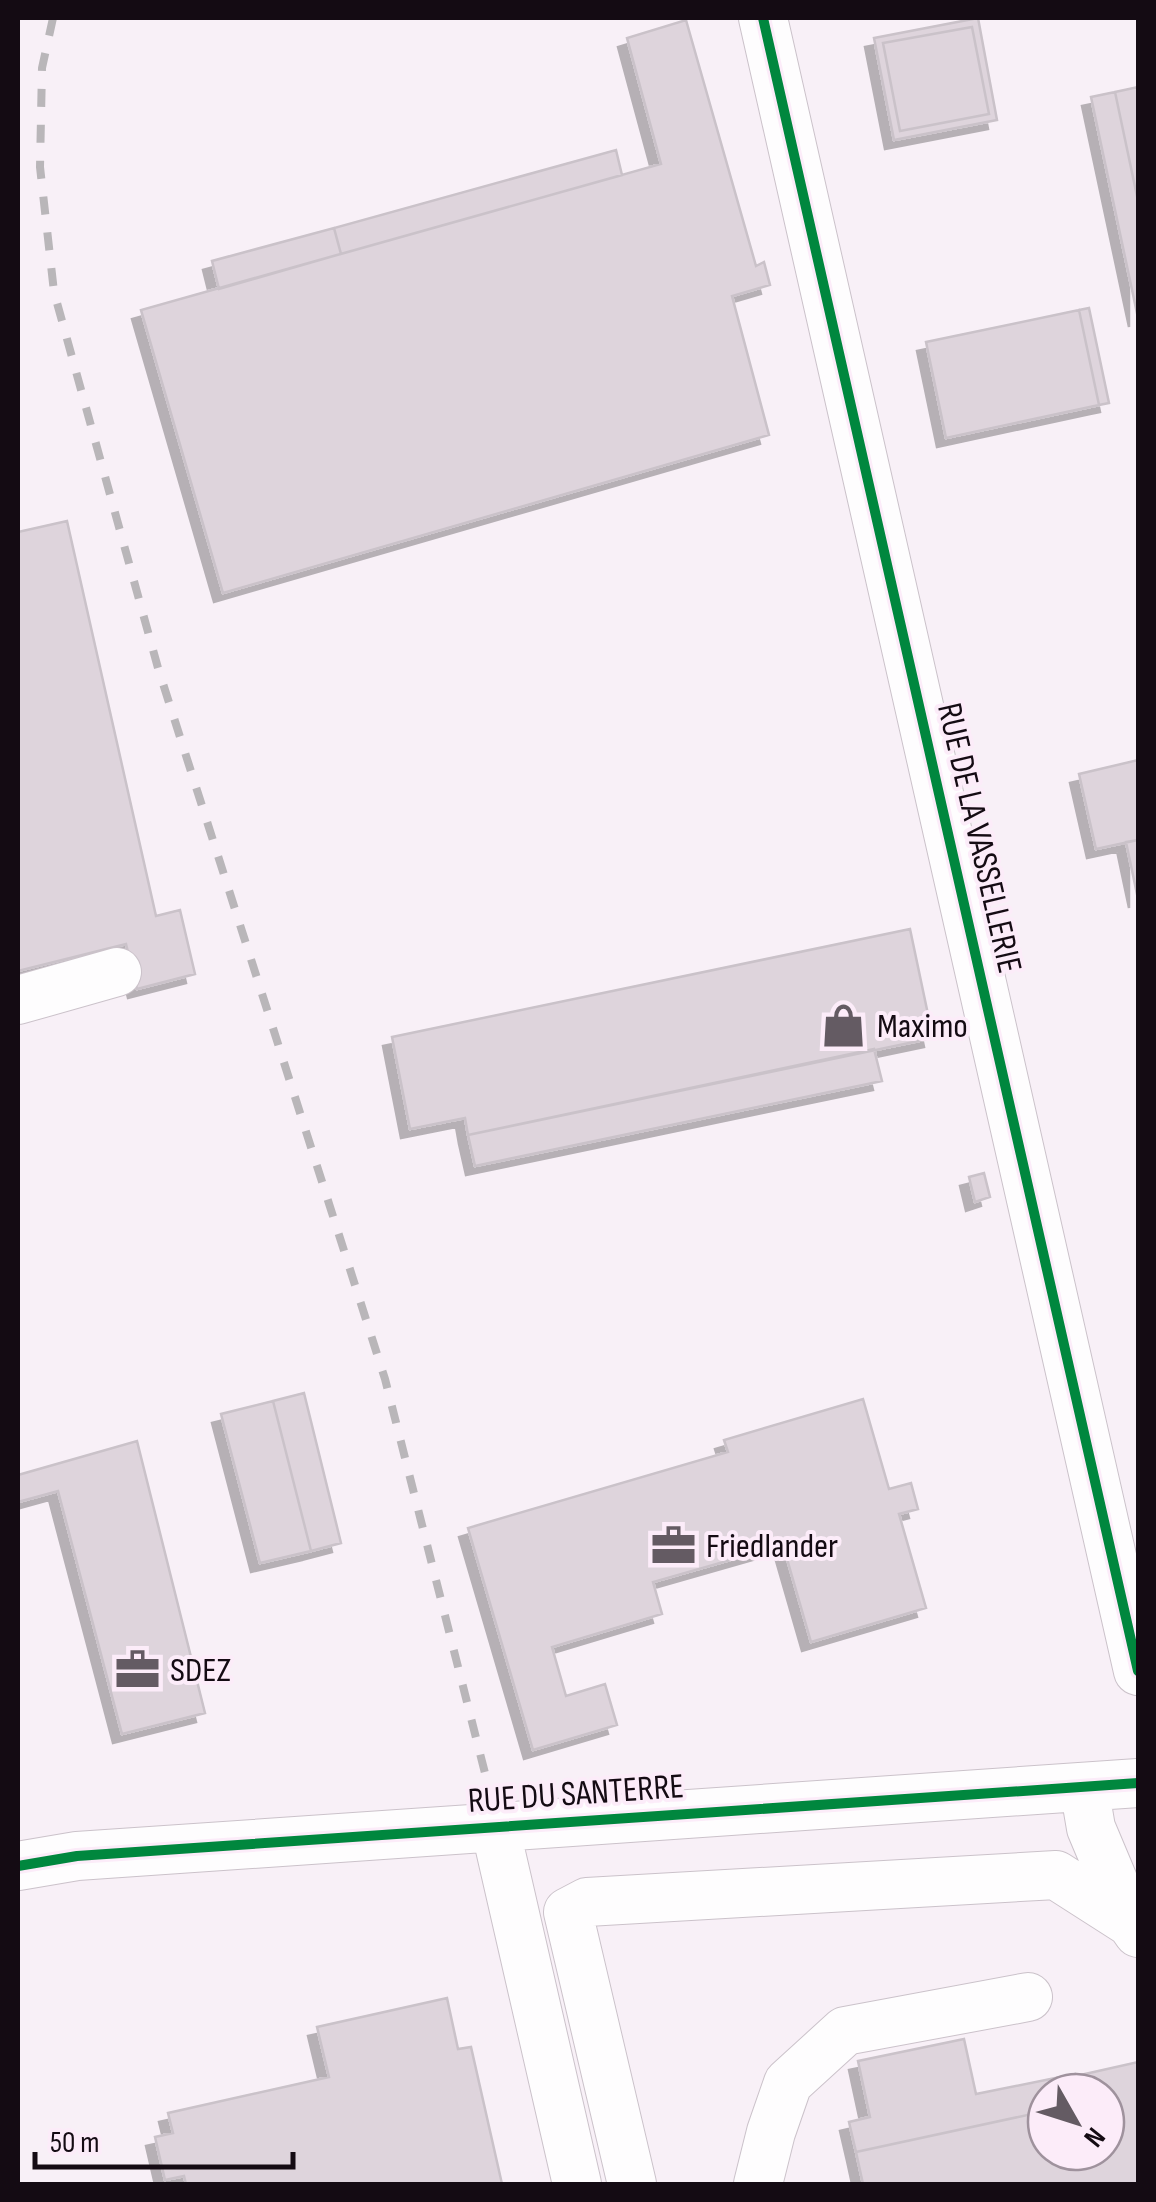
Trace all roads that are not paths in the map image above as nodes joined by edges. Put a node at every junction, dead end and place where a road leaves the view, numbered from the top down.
1 (763, 18) edge
2 (116, 972) dead end
3 (18, 1000) edge
4 (1138, 1671) edge
5 (1138, 1783) edge
6 (1084, 1787) junction
7 (495, 1827) junction
8 (18, 1866) edge
9 (1135, 1928) edge
10 (1028, 1997) dead end
11 (577, 2184) edge
12 (632, 2184) edge
13 (758, 2184) edge

1 - 4 street, RUE DE LA VASSELLERIE
2 - 3 street
5 - 6 street, RUE DU SANTERRE
6 - 7 street, RUE DU SANTERRE
6 - 9 street
7 - 8 street, RUE DU SANTERRE
7 - 11 street
9 - 12 street
10 - 13 street

